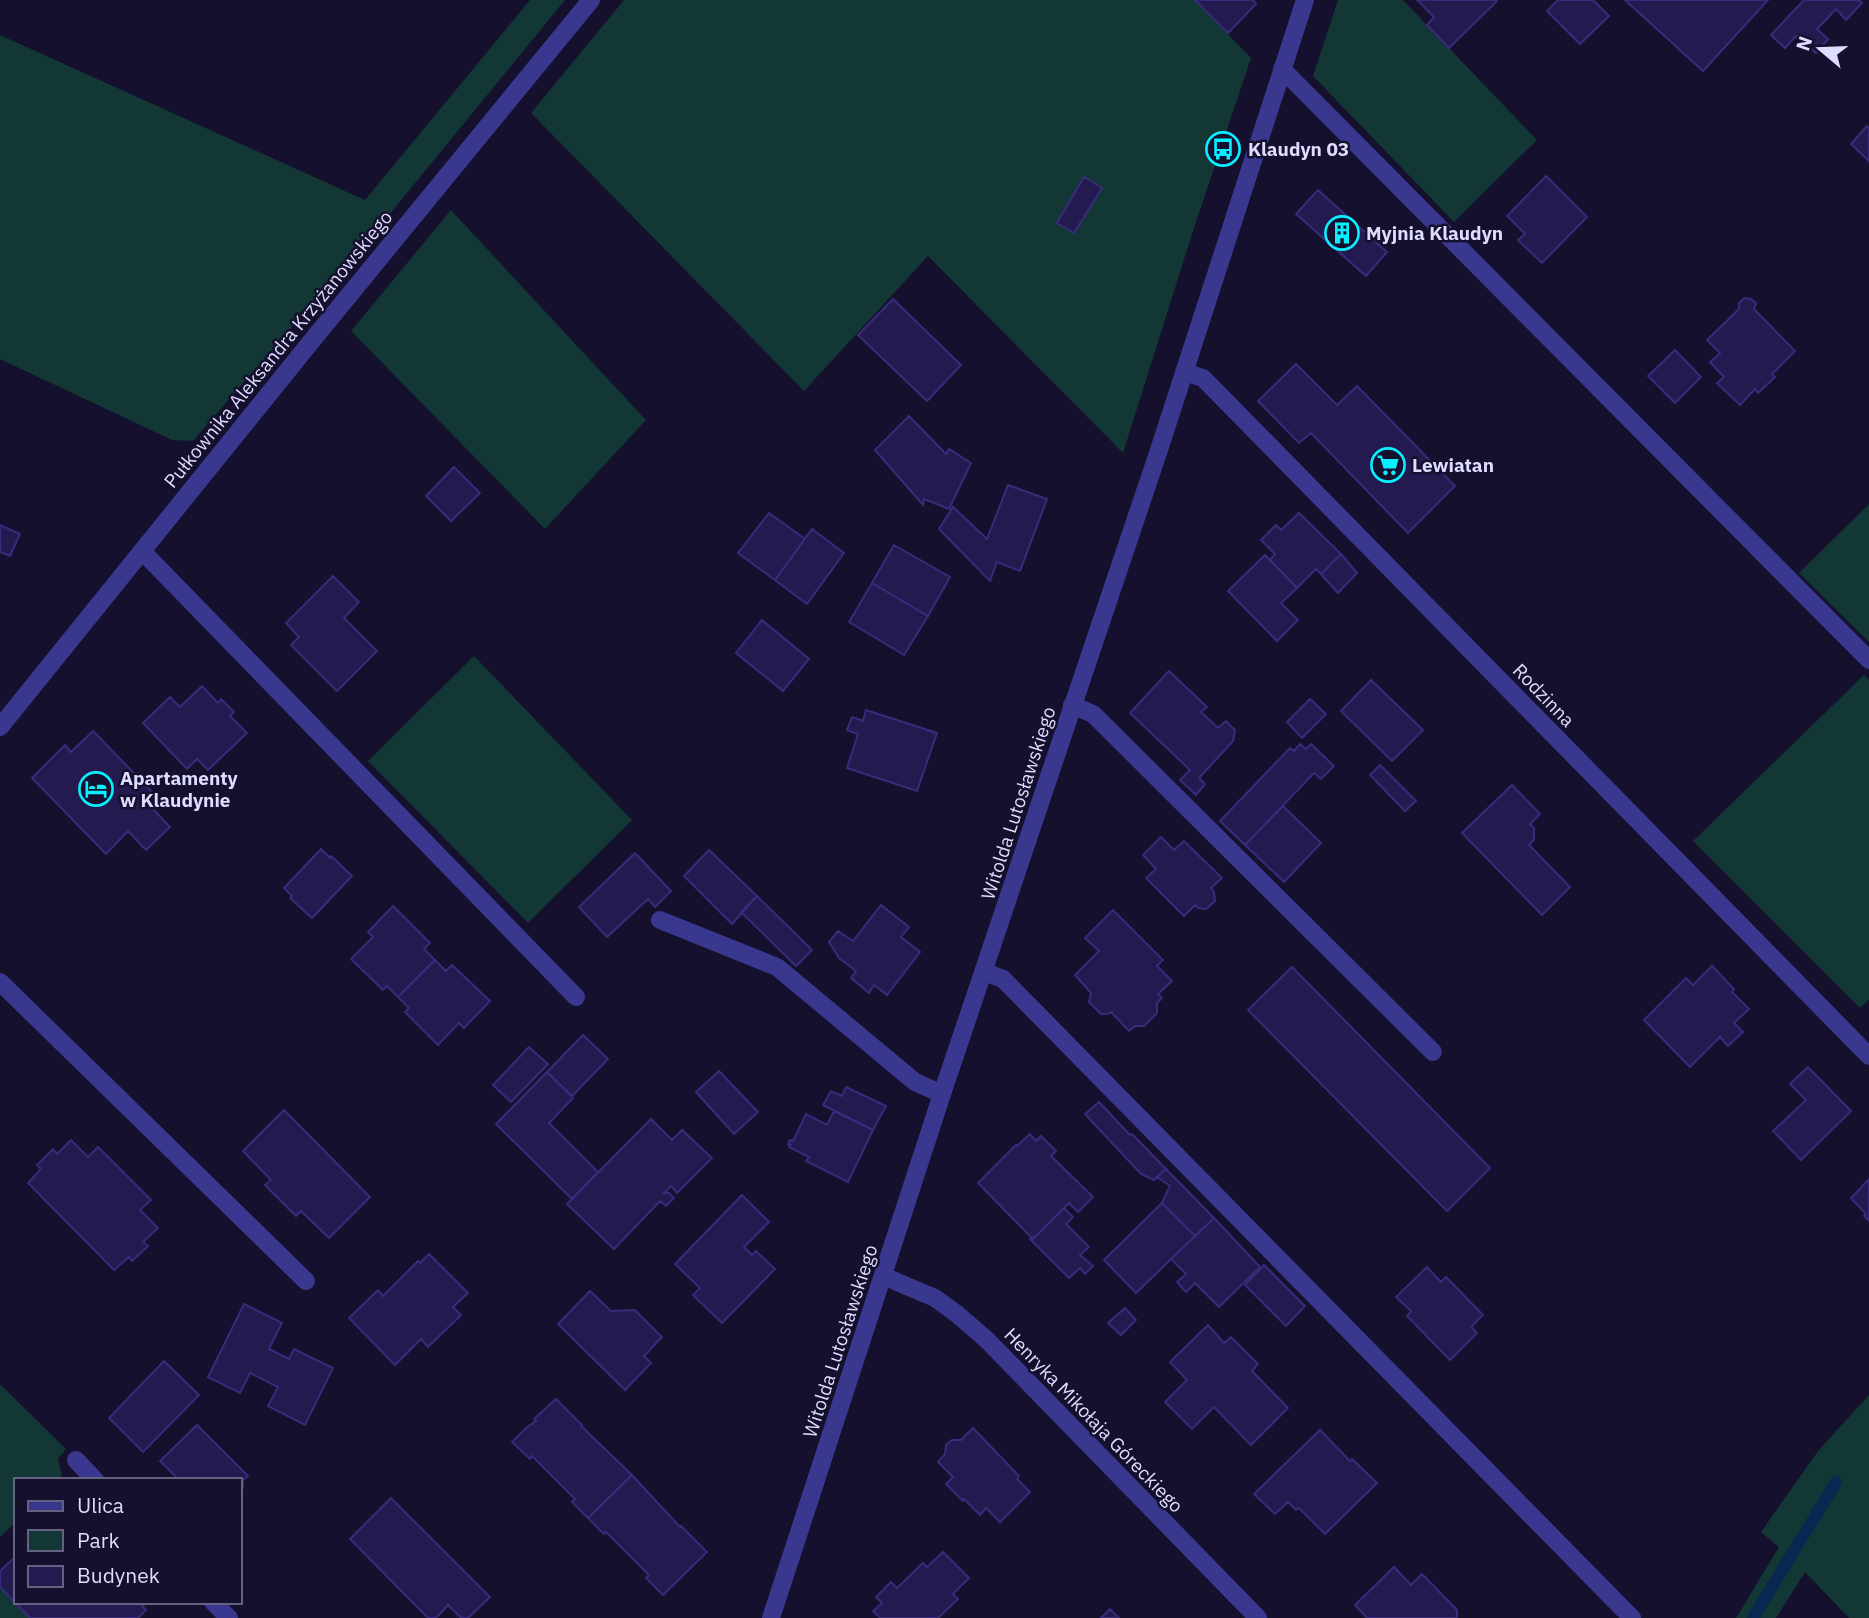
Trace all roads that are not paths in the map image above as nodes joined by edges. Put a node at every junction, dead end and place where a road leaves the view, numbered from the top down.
1 (591, 0) edge
2 (1305, 0) edge
3 (1282, 69) junction
4 (1184, 372) junction
5 (142, 551) junction
6 (1869, 660) edge
7 (1072, 705) junction
8 (0, 727) edge
9 (660, 920) dead end
10 (985, 972) junction
11 (0, 982) edge
12 (576, 997) dead end
13 (1433, 1052) dead end
14 (1869, 1056) edge
15 (942, 1094) junction
16 (883, 1276) junction
17 (306, 1281) dead end
18 (76, 1460) dead end
19 (93, 1478) edge
20 (216, 1604) edge
21 (229, 1618) edge
22 (771, 1618) edge
23 (1258, 1618) edge
24 (1632, 1618) edge

1 - 5 street, Pułkownika Aleksandra Krzyżanowskiego
2 - 3 street, Witolda Lutosławskiego
3 - 4 street, Witolda Lutosławskiego
3 - 6 street
4 - 7 street, Witolda Lutosławskiego
4 - 14 street, Rodzinna
5 - 8 street, Pułkownika Aleksandra Krzyżanowskiego
5 - 12 street
7 - 10 street, Witolda Lutosławskiego
7 - 13 street
9 - 15 street
10 - 15 street, Witolda Lutosławskiego
10 - 24 street
11 - 17 street
15 - 16 street, Witolda Lutosławskiego
16 - 22 street, Witolda Lutosławskiego
16 - 23 street, Henryka Mikołaja Góreckiego
18 - 19 street
20 - 21 street

